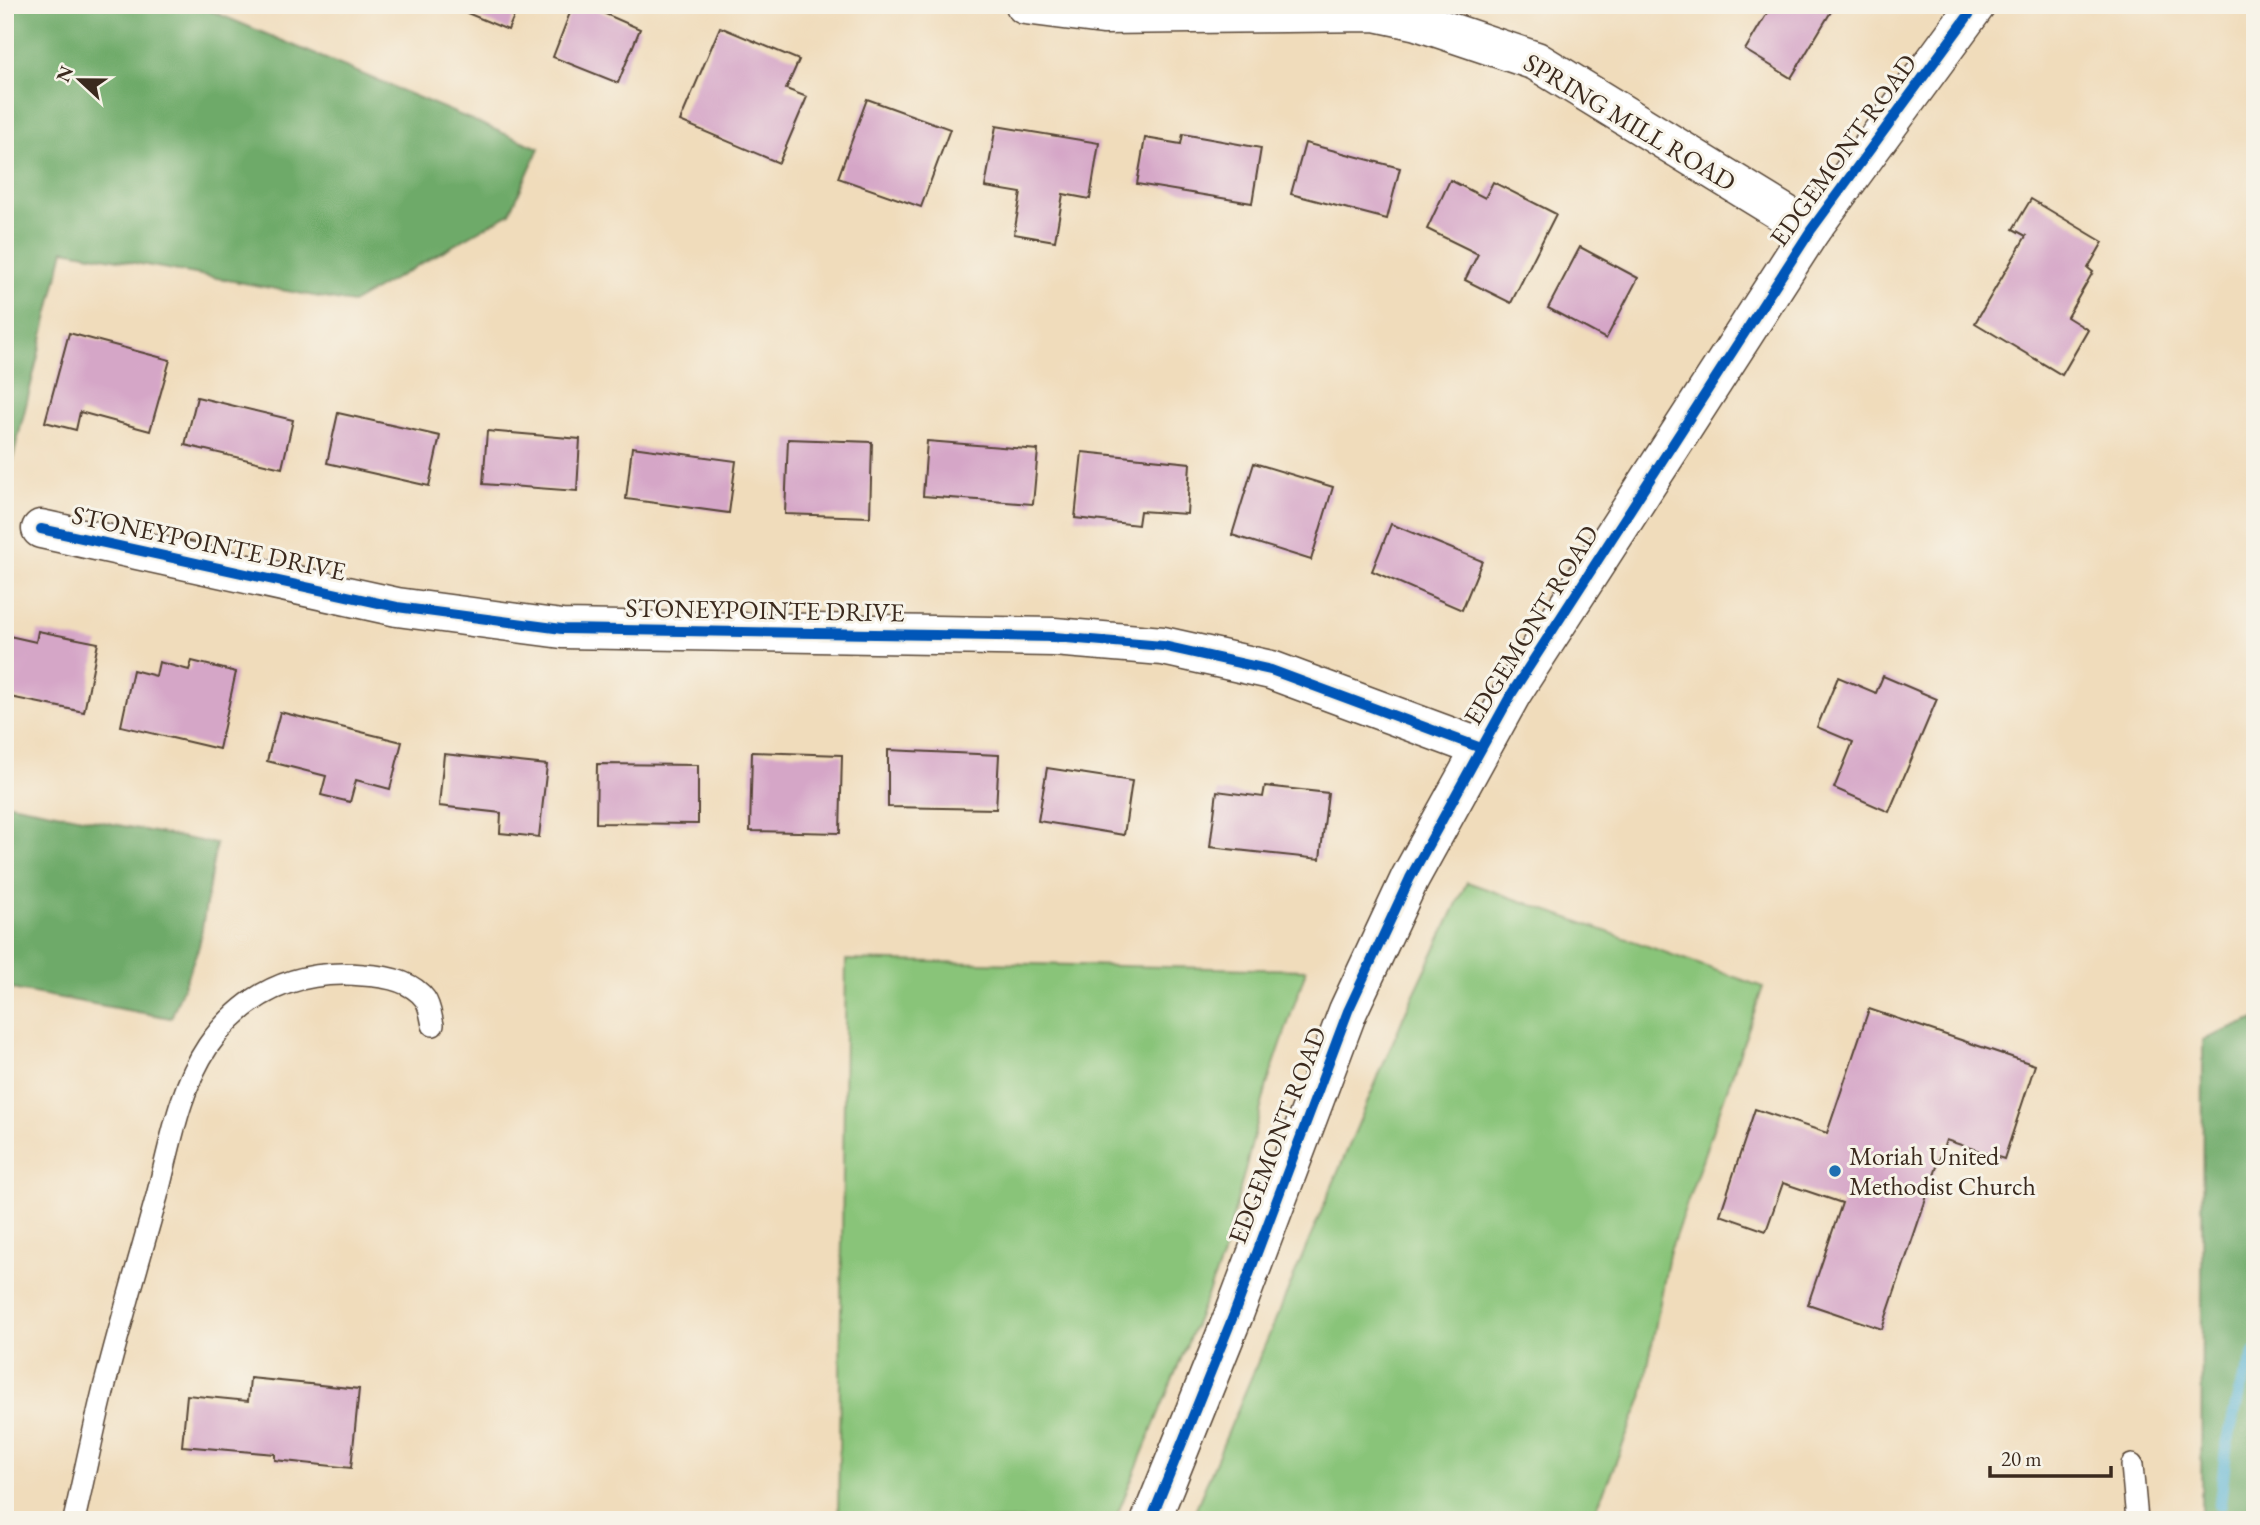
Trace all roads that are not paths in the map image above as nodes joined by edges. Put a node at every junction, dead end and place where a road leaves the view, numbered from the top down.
1 (1025, 5) edge
2 (1976, 5) edge
3 (1332, 8) edge
4 (1811, 230) junction
5 (41, 529) dead end
6 (1481, 748) junction
7 (433, 1025) dead end
8 (2132, 1465) dead end
9 (74, 1520) edge
10 (1151, 1520) edge
11 (2137, 1520) edge

1 - 3 street, SPRING MILL ROAD
2 - 4 street, EDGEMONT ROAD
3 - 4 street, SPRING MILL ROAD
4 - 6 street, EDGEMONT ROAD
5 - 6 street, STONEYPOINTE DRIVE
6 - 10 street, EDGEMONT ROAD
7 - 9 lane
8 - 11 lane

